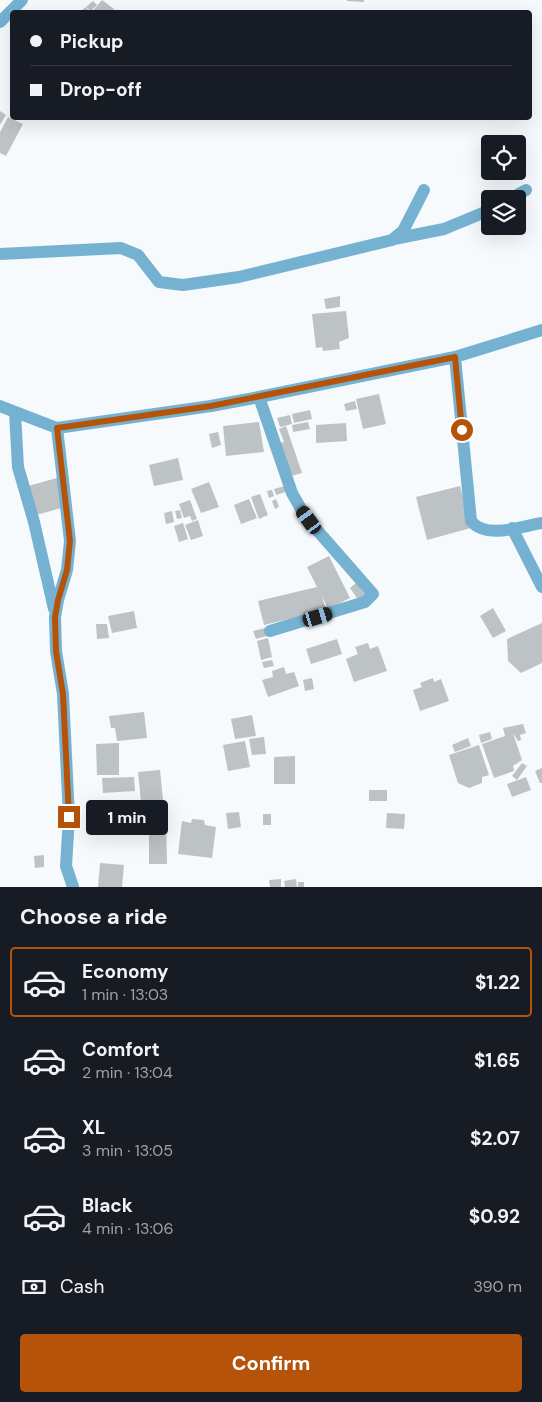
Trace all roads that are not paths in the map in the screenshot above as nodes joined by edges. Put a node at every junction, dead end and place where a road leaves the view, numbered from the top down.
1 (22, 0) edge
2 (12, 10) edge
3 (10, 12) edge
4 (0, 22) edge
5 (424, 190) dead end
6 (481, 214) edge
7 (392, 240) junction
8 (0, 254) edge
9 (542, 330) edge
10 (455, 357) junction
11 (260, 397) junction
12 (0, 406) edge
13 (15, 413) junction
14 (57, 428) junction
15 (542, 523) edge
16 (512, 528) junction
17 (542, 588) edge
18 (55, 617) junction
19 (270, 631) dead end
20 (73, 887) edge

1 - 2 street
3 - 4 street
5 - 7 street
6 - 7 street
7 - 8 street
9 - 10 street
10 - 11 street
10 - 16 street
11 - 14 street
11 - 19 street
12 - 13 street
13 - 14 street
13 - 18 street
14 - 18 street
15 - 16 street
16 - 17 street
18 - 20 street

